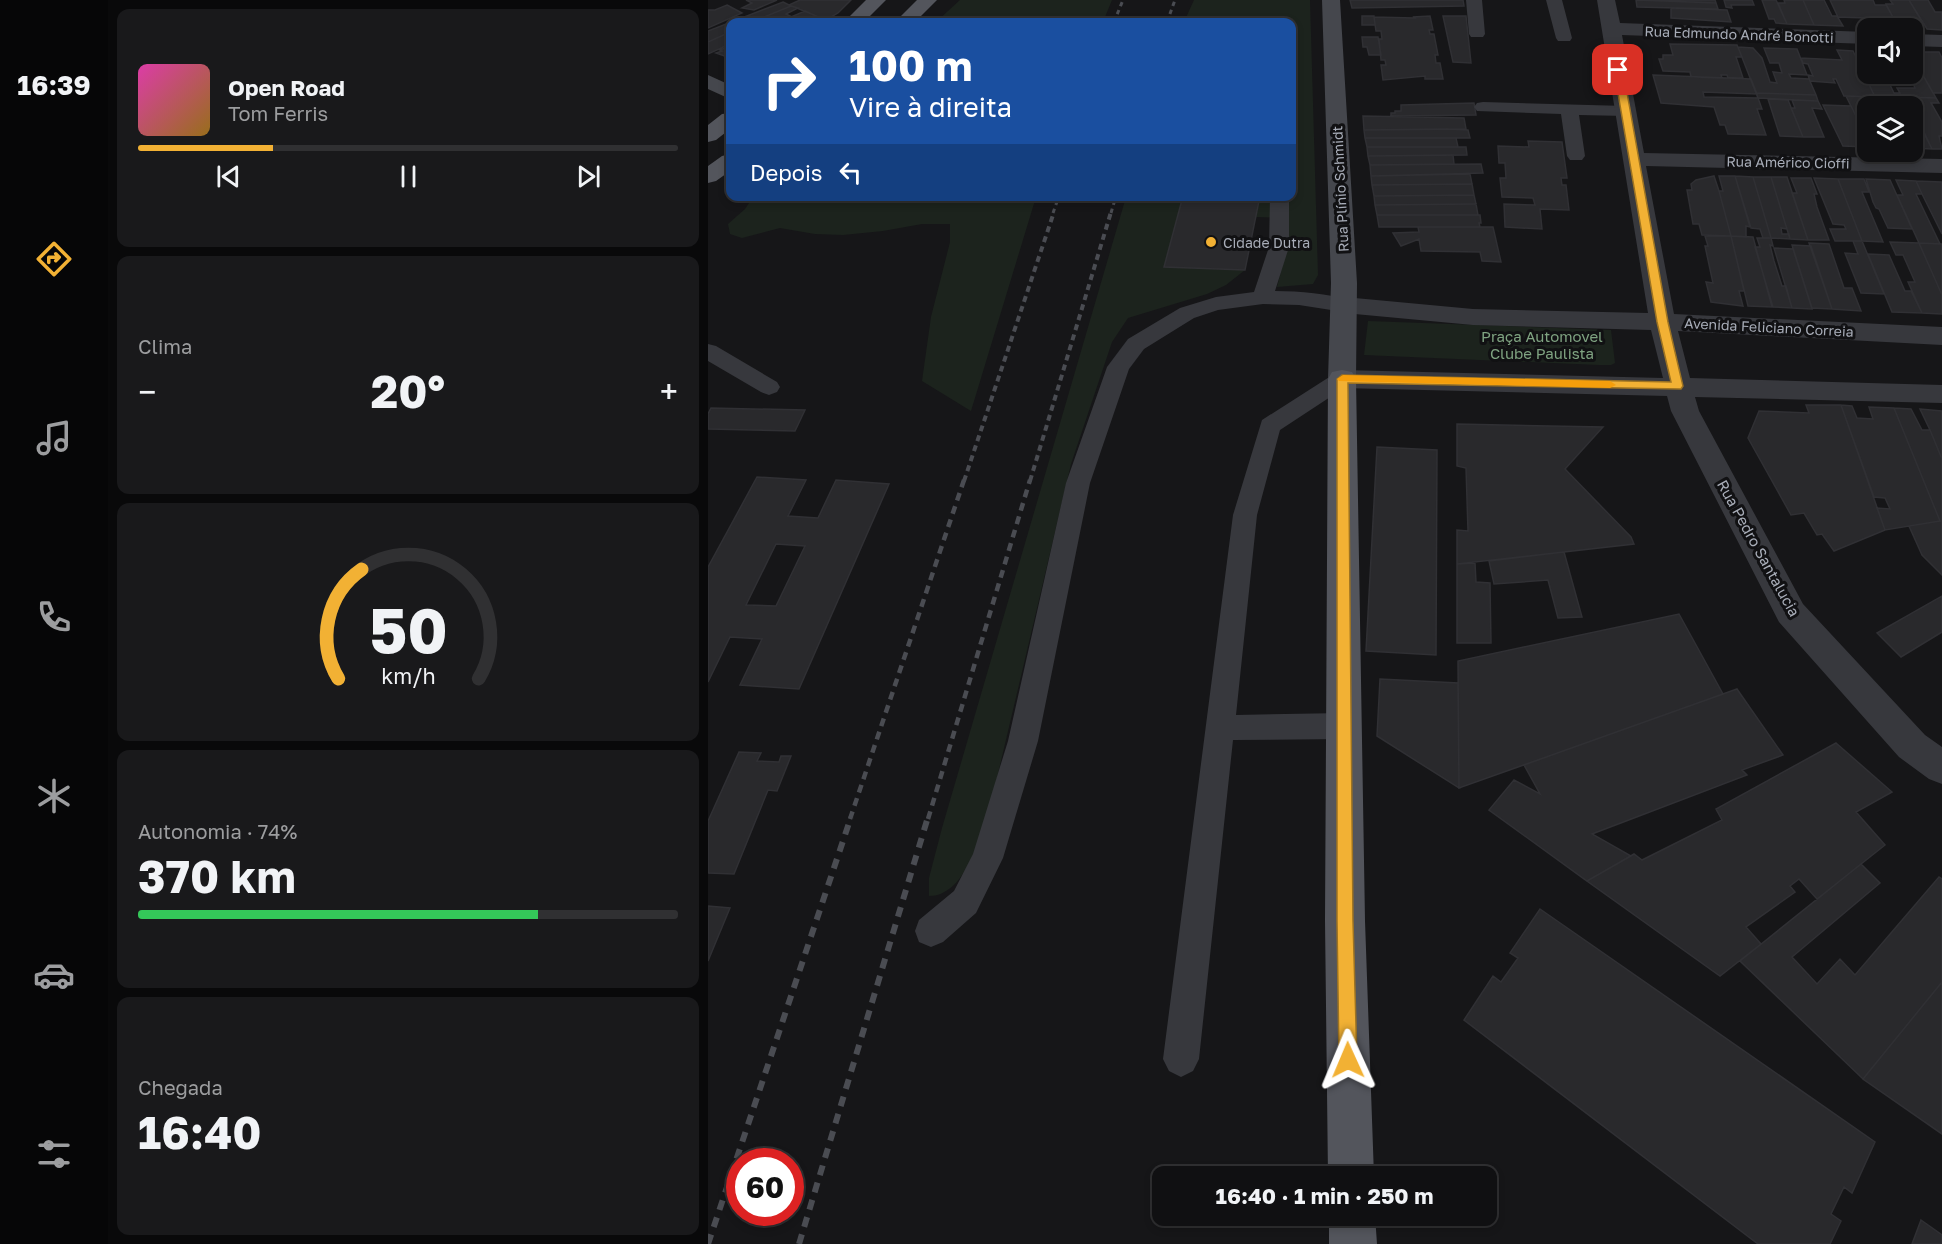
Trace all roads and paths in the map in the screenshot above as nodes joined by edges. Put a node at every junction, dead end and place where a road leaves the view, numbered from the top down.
1 (878, 0) edge
2 (1331, 0) edge
3 (1474, 0) edge
4 (1554, 0) edge
5 (1606, 0) edge
6 (924, 2) edge
7 (858, 18) edge
8 (908, 18) edge
9 (1611, 29) junction
10 (1477, 34) dead end
11 (1564, 38) dead end
12 (1857, 38) edge
13 (1923, 40) edge
14 (1942, 41) edge
15 (708, 81) edge
16 (726, 91) edge
17 (1483, 107) dead end
18 (1569, 109) junction
19 (1626, 111) junction
20 (726, 122) edge
21 (708, 135) edge
22 (1576, 156) dead end
23 (1634, 159) junction
24 (726, 164) edge
25 (1942, 166) edge
26 (708, 176) edge
27 (1280, 201) edge
28 (1263, 297) junction
29 (1344, 305) junction
30 (1662, 322) junction
31 (1942, 336) edge
32 (708, 351) edge
33 (1342, 379) junction
34 (1677, 386) junction
35 (769, 387) dead end
36 (1942, 394) edge
37 (1344, 726) junction
38 (1220, 728) junction
39 (1942, 768) edge
40 (931, 931) dead end
41 (1181, 1059) dead end
42 (1351, 1166) edge
43 (1352, 1226) edge
44 (1353, 1244) edge

1 - 7 main road
2 - 29 street, Rua Plínio Schmidt
3 - 10 lane
4 - 11 lane
5 - 9 street, Rua Pedro Santalucia
6 - 8 main road
9 - 12 street, Rua Edmundo André Bonotti
9 - 19 street, Rua Pedro Santalucia
13 - 14 street
15 - 16 street
17 - 18 lane
18 - 19 lane
18 - 22 lane
19 - 23 street, Rua Pedro Santalucia
20 - 21 main road
23 - 25 street, Rua Américo Cioffi
23 - 30 street, Rua Pedro Santalucia
24 - 26 main road
27 - 28 lane
28 - 29 lane
28 - 40 lane
29 - 30 street, Avenida Feliciano Correia
29 - 33 street, Rua Plínio Schmidt
30 - 31 street, Avenida Feliciano Correia
30 - 34 street, Rua Pedro Santalucia
32 - 35 lane
33 - 34 street
33 - 37 main road
33 - 38 lane
34 - 36 street
34 - 39 street, Rua Pedro Santalucia
37 - 38 lane
37 - 42 main road
38 - 41 lane
43 - 44 main road

